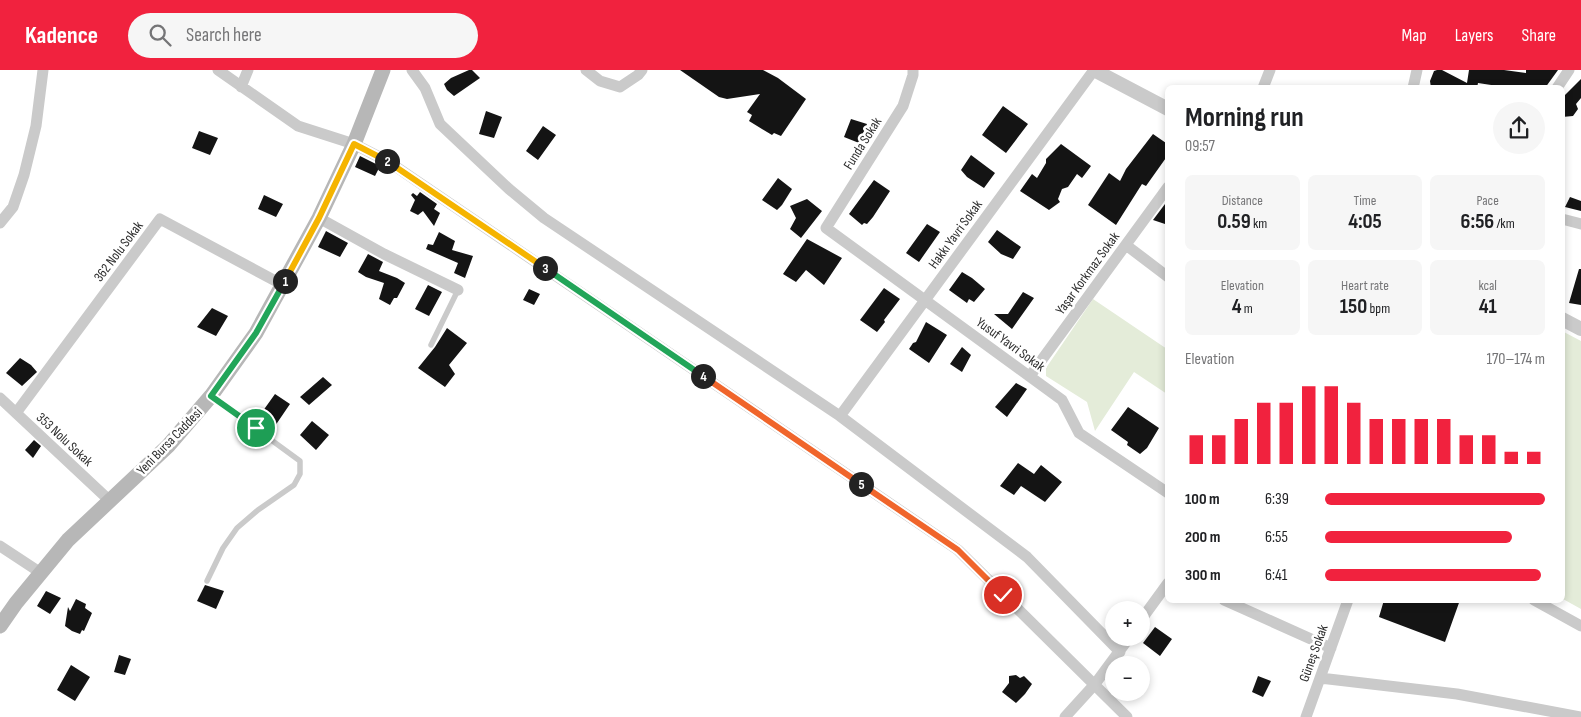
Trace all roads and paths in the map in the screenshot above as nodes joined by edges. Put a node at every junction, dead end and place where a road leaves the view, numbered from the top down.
1 (43, 70) edge
2 (218, 70) edge
3 (248, 70) edge
4 (383, 70) edge
5 (412, 70) edge
6 (586, 70) edge
7 (642, 70) edge
8 (913, 70) edge
9 (1094, 70) edge
10 (1270, 70) edge
11 (1417, 70) edge
12 (1569, 70) edge
13 (1264, 85) edge
14 (1414, 85) edge
15 (1559, 85) edge
16 (241, 87) junction
17 (1165, 107) edge
18 (354, 144) junction
19 (1165, 191) edge
20 (319, 218) junction
21 (1565, 220) edge
22 (0, 223) edge
23 (1581, 224) edge
24 (826, 228) joint
25 (1126, 245) junction
26 (1165, 275) edge
27 (283, 285) junction
28 (458, 290) joint
29 (926, 300) junction
30 (1565, 321) edge
31 (1581, 329) edge
32 (431, 345) dead end
33 (1030, 376) junction
34 (211, 396) junction
35 (0, 398) edge
36 (16, 413) junction
37 (840, 416) junction
38 (1165, 491) edge
39 (110, 501) junction
40 (0, 546) edge
41 (41, 573) junction
42 (207, 581) dead end
43 (1165, 587) edge
44 (1231, 603) edge
45 (1347, 603) edge
46 (1539, 603) edge
47 (1150, 608) edge
48 (0, 626) edge
49 (1581, 626) edge
50 (1124, 646) edge
51 (1331, 648) junction
52 (1120, 652) junction
53 (1320, 678) junction
54 (1094, 684) junction
55 (1581, 716) edge
56 (1065, 717) edge
57 (1126, 717) edge
58 (1306, 717) edge

1 - 22 street
2 - 16 street
3 - 16 street
4 - 18 main road, Yeni Bursa Caddesi
5 - 37 street
6 - 7 street
8 - 24 street, Funda Sokak
9 - 17 street
9 - 29 street, Hakkı Yavri Sokak
10 - 13 street
11 - 14 street
12 - 15 street
16 - 18 street
18 - 20 main road, Yeni Bursa Caddesi
18 - 54 street
19 - 25 street, Yaşar Korkmaz Sokak
20 - 27 main road, Yeni Bursa Caddesi
20 - 28 street
21 - 23 street
24 - 29 street, Yusuf Yavri Sokak
25 - 26 street
25 - 33 street, Yaşar Korkmaz Sokak
27 - 34 main road, Yeni Bursa Caddesi
27 - 36 street, 362 Nolu Sokak
28 - 32 lane
29 - 33 street, Yusuf Yavri Sokak
29 - 37 street, Hakkı Yavri Sokak
30 - 31 street
33 - 38 street, Yusuf Yavri Sokak
34 - 39 main road, Yeni Bursa Caddesi
34 - 42 lane
35 - 36 street, 353 Nolu Sokak
36 - 39 street, 353 Nolu Sokak
37 - 52 street
39 - 41 main road, Yeni Bursa Caddesi
40 - 41 street
41 - 48 main road, Yeni Bursa Caddesi
43 - 47 street
44 - 51 street
45 - 51 street, Güneş Sokak
46 - 49 street
50 - 52 street
51 - 53 street, Güneş Sokak
52 - 54 street
53 - 55 street
53 - 58 street, Güneş Sokak
54 - 56 street
54 - 57 street

